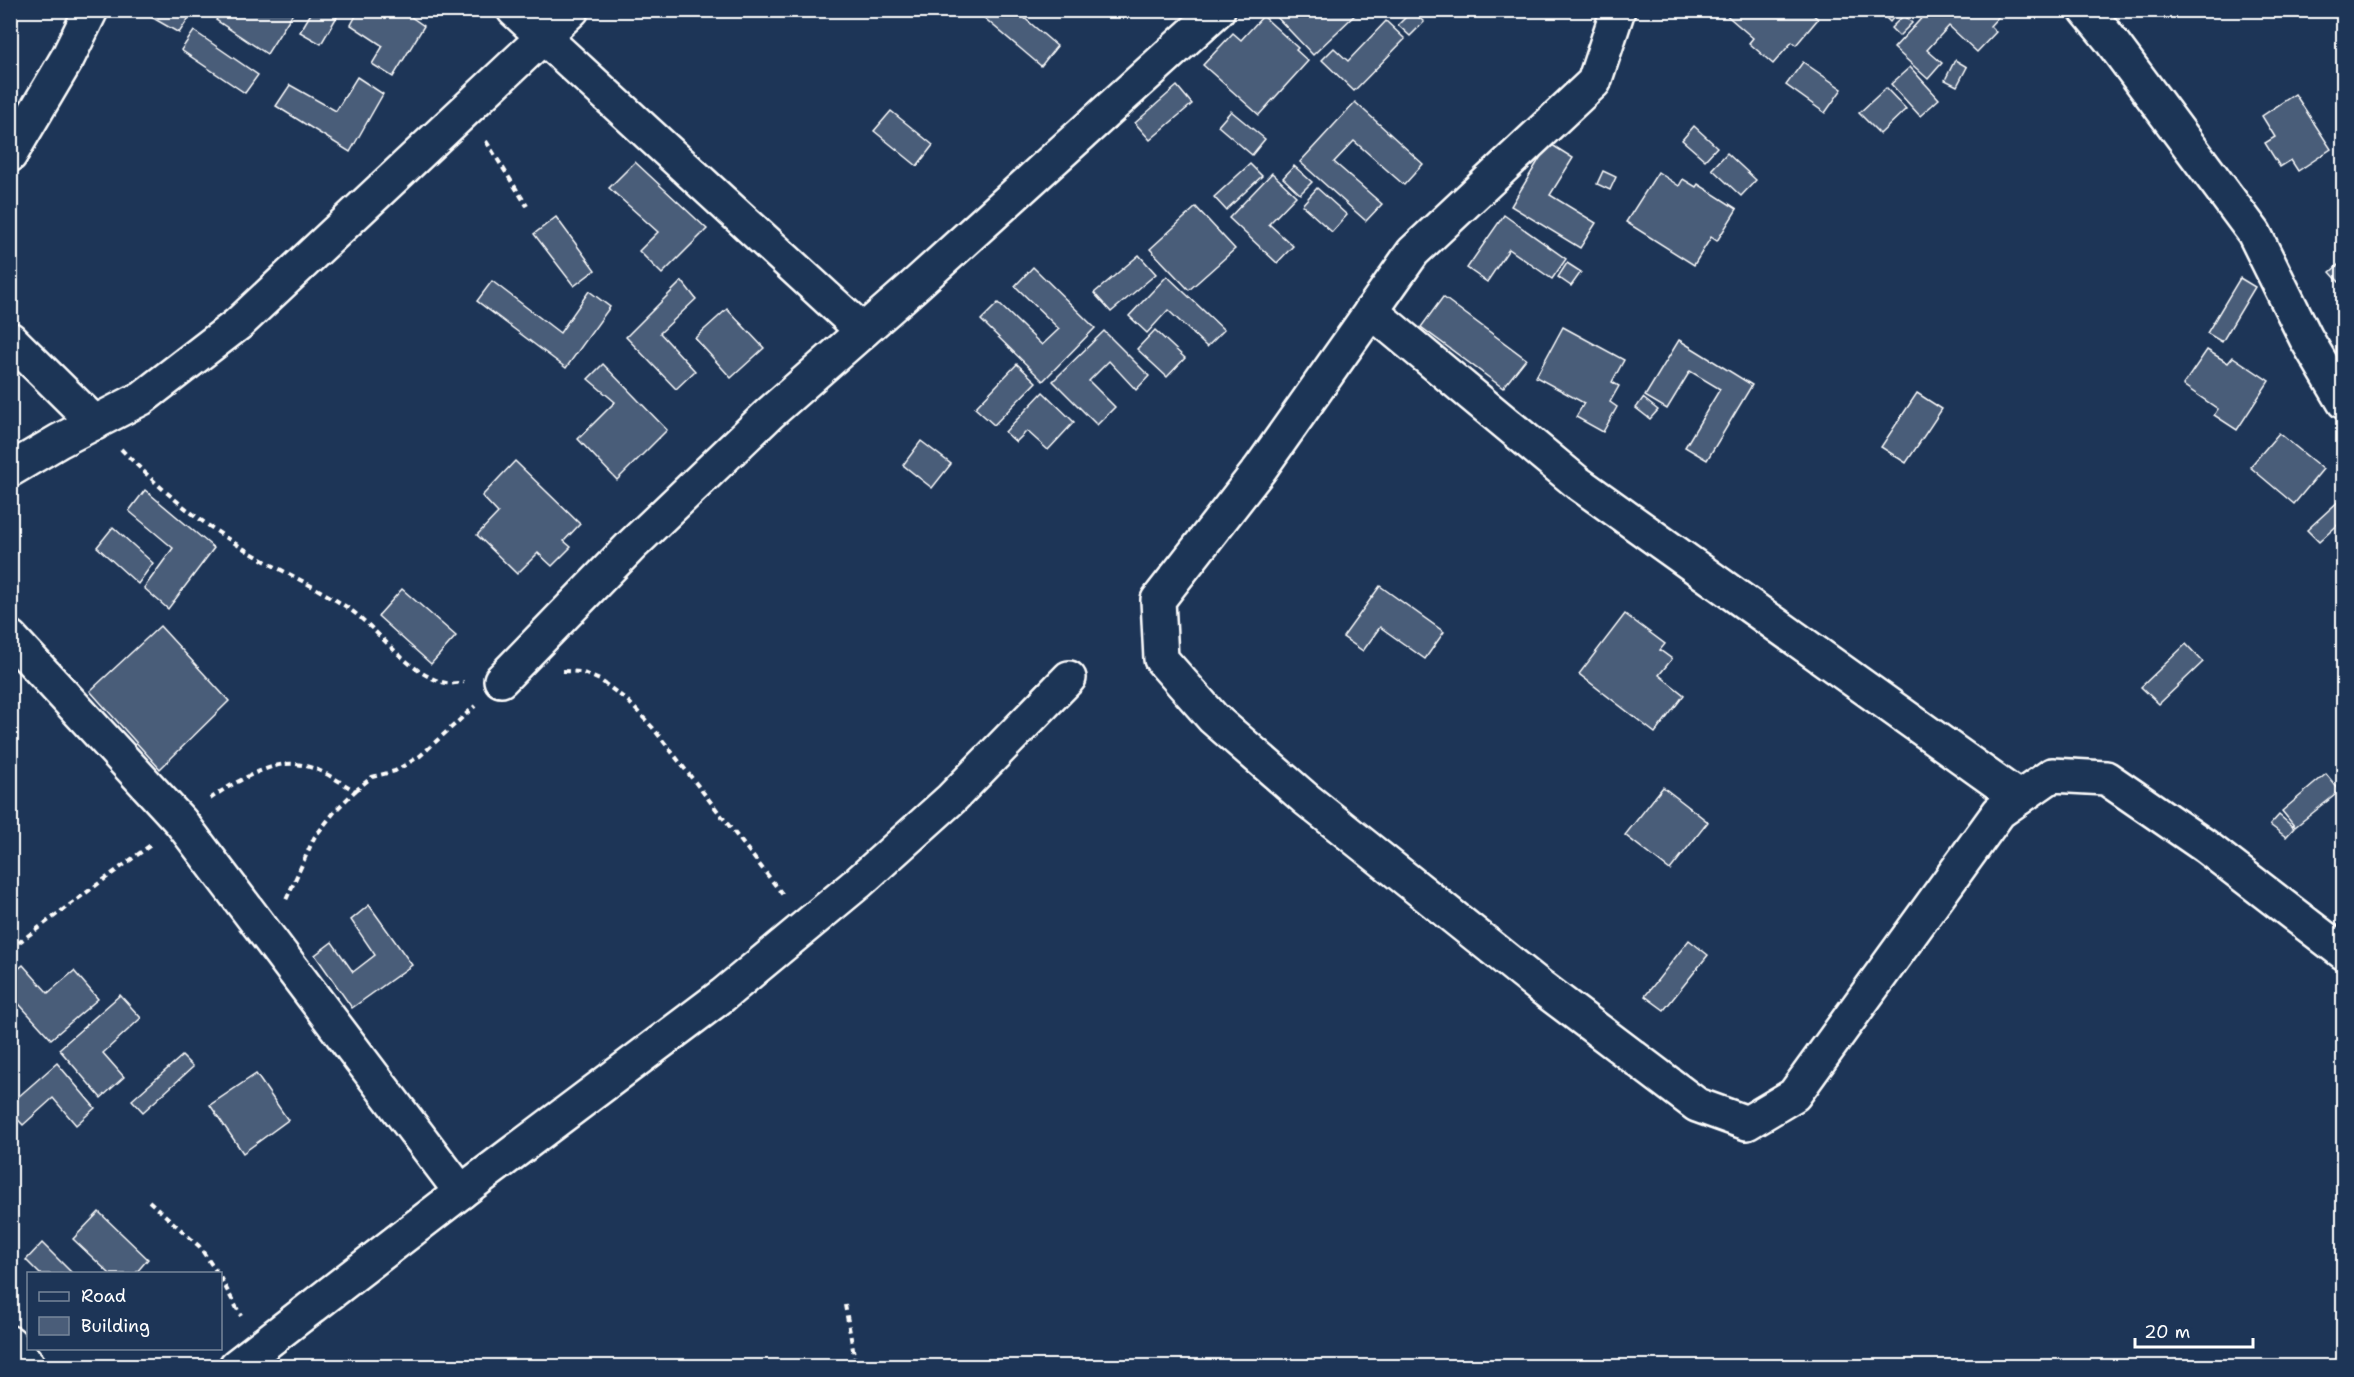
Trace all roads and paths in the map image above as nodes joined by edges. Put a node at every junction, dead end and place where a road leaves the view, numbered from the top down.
1 (91, 10) edge
2 (514, 10) edge
3 (572, 10) edge
4 (1218, 10) edge
5 (1618, 10) edge
6 (2086, 10) edge
7 (543, 37) junction
8 (467, 109) junction
9 (10, 155) edge
10 (526, 207) dead end
11 (1371, 311) junction
12 (863, 331) junction
13 (10, 339) edge
14 (2343, 402) edge
15 (95, 423) junction
16 (10, 470) edge
17 (10, 637) edge
18 (1069, 678) dead end
19 (501, 680) junction
20 (355, 791) junction
21 (2019, 798) junction
22 (181, 822) junction
23 (806, 925) junction
24 (268, 937) junction
25 (10, 949) edge
26 (2343, 953) edge
27 (461, 1192) junction
28 (149, 1201) dead end
29 (217, 1272) edge
30 (845, 1305) dead end
31 (10, 1342) edge
32 (29, 1366) edge
33 (236, 1366) edge
34 (856, 1366) edge

1 - 9 street
2 - 7 street
3 - 7 street
4 - 12 street
5 - 11 street
6 - 14 street
7 - 8 street
7 - 12 street
8 - 10 path
8 - 15 street
11 - 21 street
11 - 21 street
12 - 19 street
13 - 15 street
15 - 16 street
15 - 19 path
17 - 22 street
18 - 23 street
19 - 20 path
19 - 23 path
20 - 22 path
20 - 24 path
21 - 26 street
22 - 24 street
22 - 25 path
23 - 27 street
24 - 27 street
27 - 33 street
28 - 29 path
30 - 34 path
31 - 32 street

